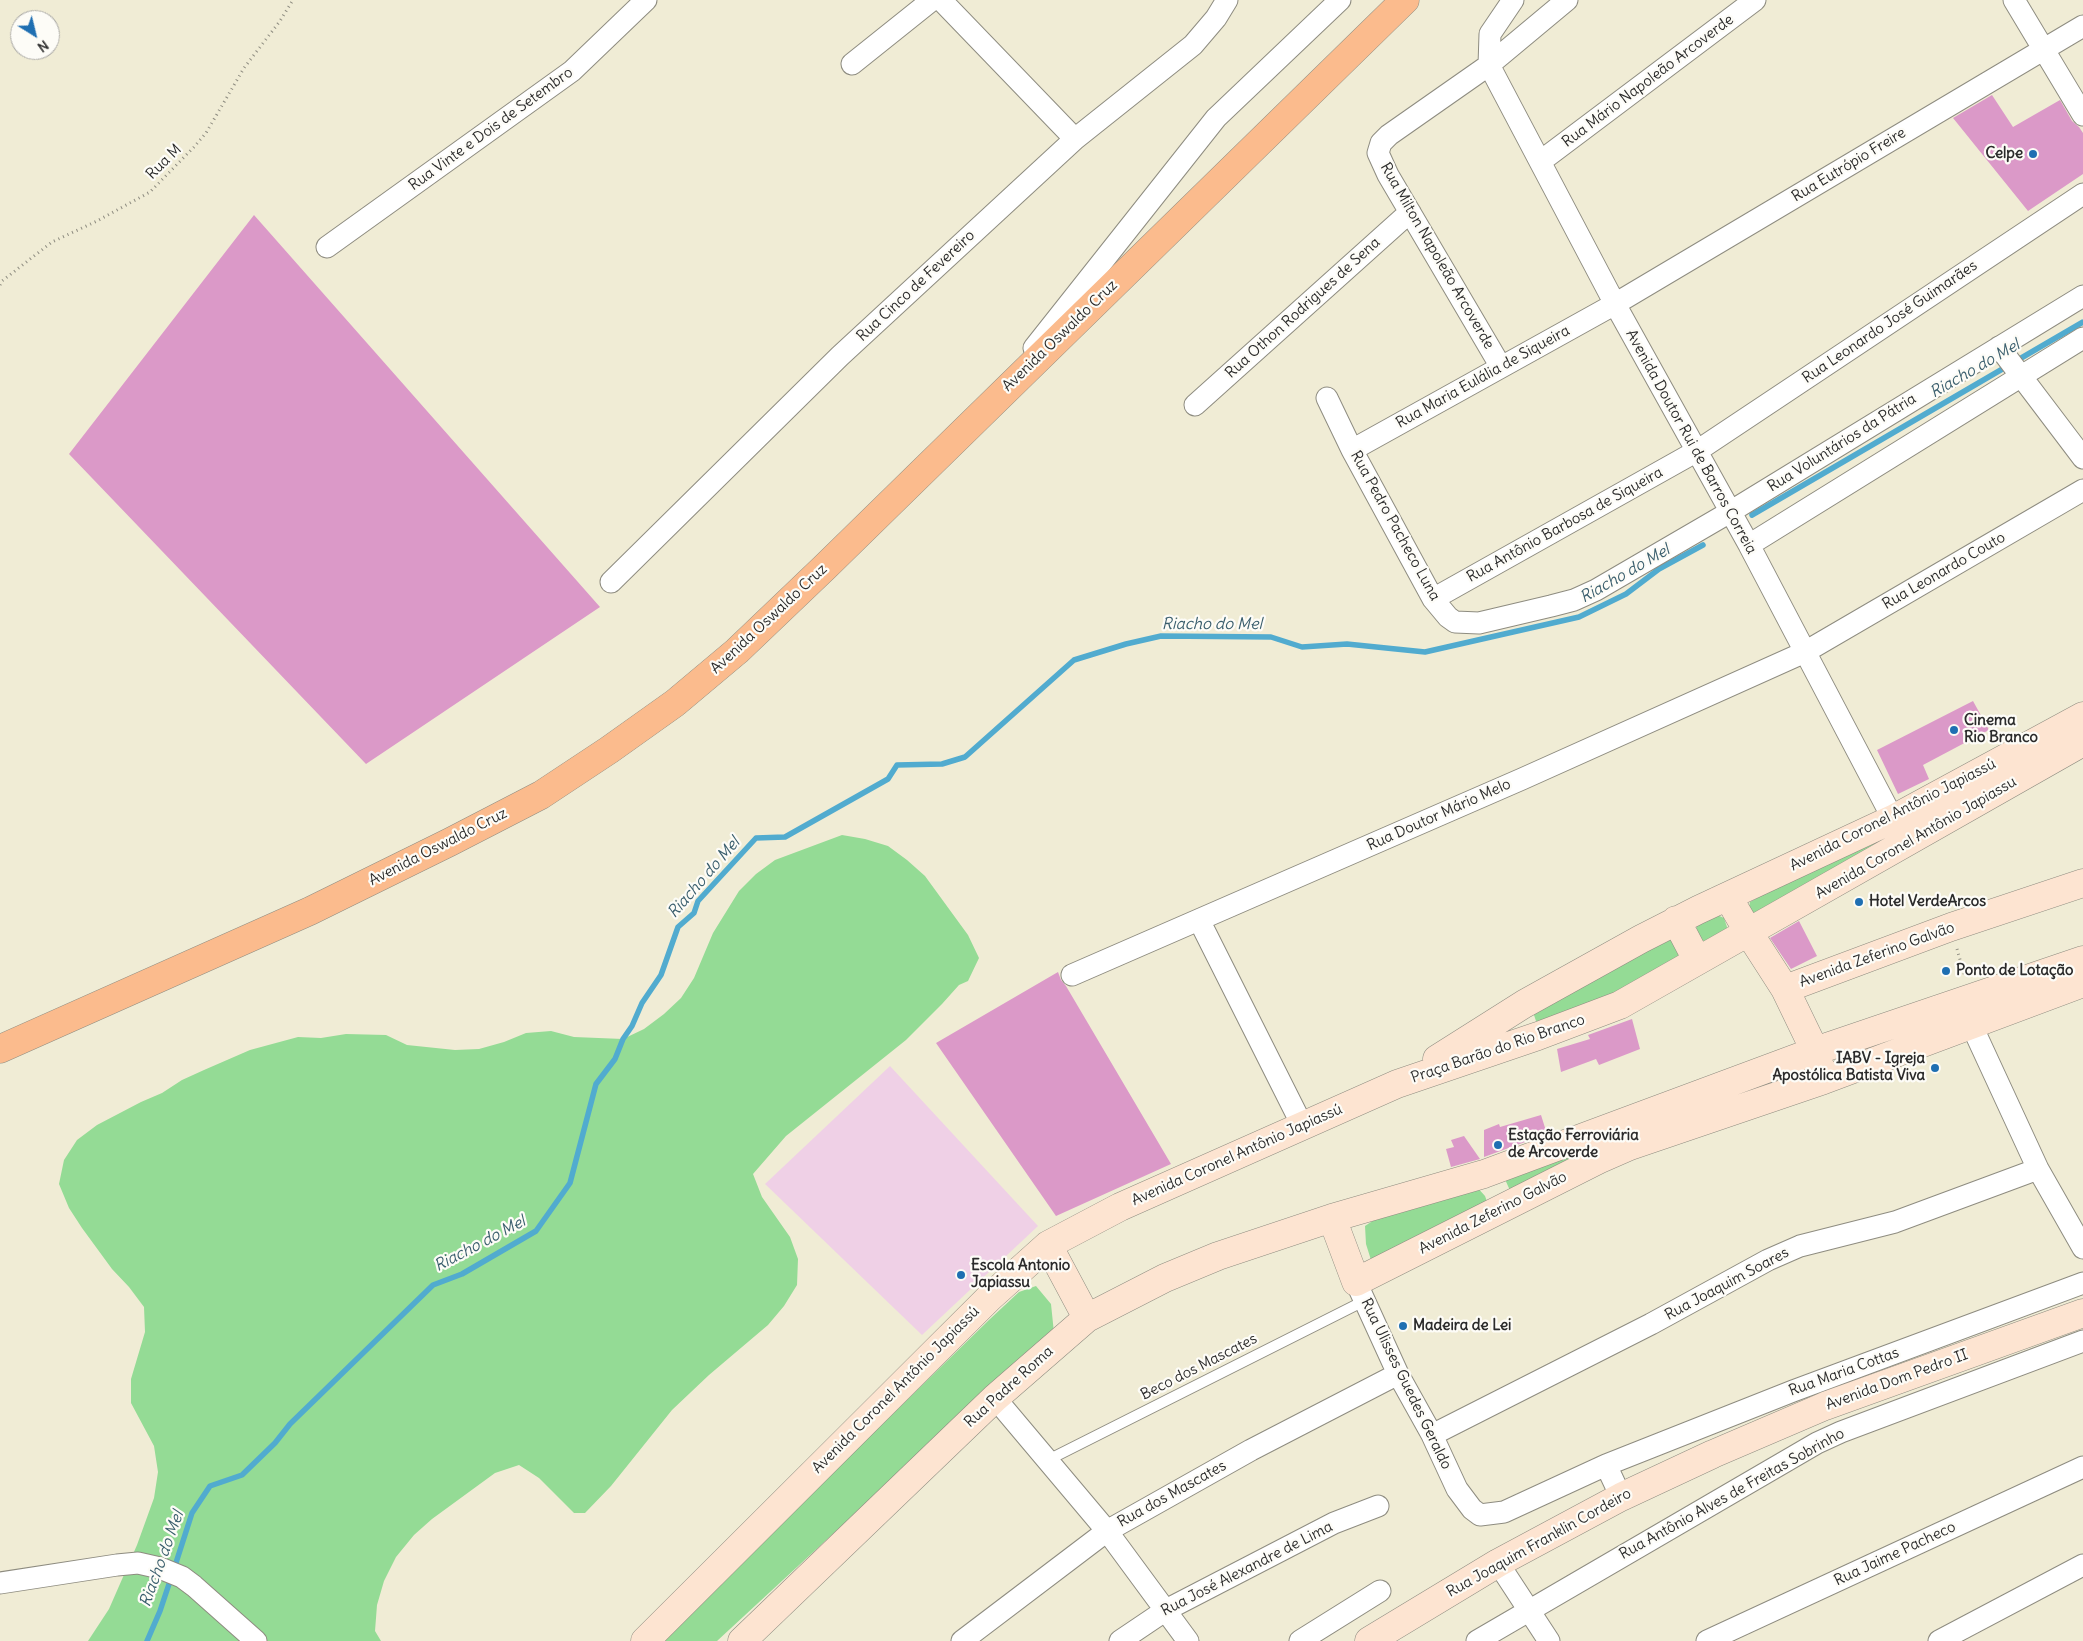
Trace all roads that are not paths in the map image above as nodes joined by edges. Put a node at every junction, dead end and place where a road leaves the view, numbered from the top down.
1 (646, 0) edge
2 (932, 0) edge
3 (941, 0) edge
4 (1227, 0) edge
5 (1340, 0) edge
6 (1405, 0) edge
7 (1513, 0) edge
8 (1567, 0) edge
9 (1755, 0) edge
10 (2014, 0) edge
11 (2083, 26) edge
12 (2044, 49) junction
13 (852, 64) dead end
14 (1489, 65) junction
15 (2083, 115) edge
16 (1075, 139) junction
17 (1541, 161) junction
18 (2083, 194) edge
19 (1410, 212) junction
20 (327, 247) dead end
21 (2083, 296) edge
22 (1615, 304) junction
23 (2083, 338) edge
24 (1999, 347) junction
25 (1501, 367) junction
26 (2021, 375) junction
27 (1327, 398) dead end
28 (990, 404) junction
29 (1195, 405) dead end
30 (1352, 450) junction
31 (1697, 451) junction
32 (2083, 458) edge
33 (2083, 490) edge
34 (1730, 512) junction
35 (1749, 545) junction
36 (612, 582) dead end
37 (1433, 599) junction
38 (1805, 652) junction
39 (2083, 716) edge
40 (2083, 742) edge
41 (1893, 818) junction
42 (2083, 883) edge
43 (1728, 897) junction
44 (1200, 920) junction
45 (1676, 920) junction
46 (1749, 933) junction
47 (1697, 960) junction
48 (2083, 960) edge
49 (1072, 975) dead end
50 (2083, 983) edge
51 (1785, 989) junction
52 (1524, 1004) junction
53 (1971, 1011) junction
54 (1538, 1036) junction
55 (0, 1049) edge
56 (1815, 1050) junction
57 (1824, 1080) junction
58 (1397, 1084) junction
59 (1302, 1125) junction
60 (2038, 1169) junction
61 (1484, 1174) junction
62 (1500, 1209) junction
63 (1332, 1218) junction
64 (1048, 1245) junction
65 (2083, 1248) edge
66 (2083, 1283) edge
67 (1360, 1292) junction
68 (2083, 1313) edge
69 (1087, 1318) junction
70 (2083, 1341) edge
71 (1398, 1374) junction
72 (995, 1398) junction
73 (1432, 1435) junction
74 (1713, 1454) joint
75 (1048, 1460) junction
76 (1606, 1465) junction
77 (2083, 1468) edge
78 (1621, 1497) junction
79 (1378, 1506) dead end
80 (1480, 1515) joint
81 (1107, 1531) junction
82 (1498, 1563) junction
83 (2083, 1565) edge
84 (0, 1583) edge
85 (1380, 1591) dead end
86 (1166, 1610) junction
87 (1528, 1611) junction
88 (256, 1641) edge
89 (645, 1641) edge
90 (742, 1641) edge
91 (962, 1641) edge
92 (1120, 1641) edge
93 (1188, 1641) edge
94 (1300, 1641) edge
95 (1369, 1641) edge
96 (1477, 1641) edge
97 (1549, 1641) edge
98 (1707, 1641) edge
99 (1939, 1641) edge

1 - 20 street, Rua Vinte e Dois de Setembro
2 - 13 street
3 - 16 street
4 - 16 street, Rua Cinco de Fevereiro
5 - 28 street
6 - 28 highway, Avenida Oswaldo Cruz
7 - 14 street
8 - 14 street
9 - 17 street, Rua Mário Napoleão Arcoverde
10 - 12 street
11 - 12 street, Rua Eutrópio Freire
12 - 15 street
12 - 22 street, Rua Eutrópio Freire
14 - 17 street, Avenida Doutor Rui de Barros Correia
14 - 19 street, Rua Milton Napoleão Arcoverde
16 - 36 street, Rua Cinco de Fevereiro
17 - 22 street, Avenida Doutor Rui de Barros Correia
18 - 31 street, Rua Leonardo José Guimarães
19 - 25 street, Rua Milton Napoleão Arcoverde
19 - 29 street, Rua Othon Rodrigues de Sena
21 - 24 street, Rua Voluntários da Pátria
22 - 25 street, Rua Maria Eulália de Siqueira
22 - 31 street, Avenida Doutor Rui de Barros Correia
23 - 26 street
24 - 26 street
24 - 34 street, Rua Voluntários da Pátria
25 - 30 street, Rua Maria Eulália de Siqueira
26 - 32 street
26 - 35 street
27 - 30 street, Rua Pedro Pacheco Luna
28 - 55 highway, Avenida Oswaldo Cruz
30 - 37 street, Rua Pedro Pacheco Luna
31 - 34 street, Avenida Doutor Rui de Barros Correia
31 - 37 street, Rua Antônio Barbosa de Siqueira
33 - 38 street, Rua Leonardo Couto
34 - 35 street, Avenida Doutor Rui de Barros Correia
34 - 37 street, Rua Pedro Pacheco Luna
35 - 38 street, Avenida Doutor Rui de Barros Correia
38 - 41 street, Avenida Doutor Rui de Barros Correia
38 - 44 street, Rua Doutor Mário Melo
39 - 41 street, Avenida Coronel Antônio Japiassú
40 - 46 street, Avenida Coronel Antônio Japiassu
41 - 43 street, Avenida Coronel Antônio Japiassú
42 - 51 street, Avenida Zeferino Galvão
43 - 45 street, Praça Barão do Rio Branco
43 - 46 street
44 - 49 street, Rua Doutor Mário Melo
44 - 59 street
45 - 47 street
45 - 52 street, Praça Barão do Rio Branco
46 - 47 street, Praça Barão do Rio Branco
46 - 51 street
47 - 54 street, Praça Barão do Rio Branco
48 - 53 street, Avenida Zeferino Galvão
50 - 53 street, Avenida Zeferino Galvão
51 - 56 street
52 - 54 street
52 - 58 street, Praça Barão do Rio Branco
53 - 56 street, Avenida Zeferino Galvão
53 - 57 street, Avenida Zeferino Galvão
53 - 60 street
54 - 58 street, Praça Barão do Rio Branco
56 - 57 street
56 - 61 street, Avenida Zeferino Galvão
57 - 62 street, Avenida Zeferino Galvão
58 - 59 street, Avenida Coronel Antônio Japiassú
59 - 64 street, Avenida Coronel Antônio Japiassú
60 - 65 street
60 - 73 street, Rua Joaquim Soares
61 - 62 street
61 - 63 street, Avenida Zeferino Galvão
62 - 67 street, Avenida Zeferino Galvão
63 - 67 street, Rua Ulisses Guedes Geraldo
63 - 69 street, Rua Padre Roma
64 - 69 street
64 - 89 street, Avenida Coronel Antônio Japiassú
66 - 76 street, Rua Maria Cottas
67 - 71 street, Rua Ulisses Guedes Geraldo
67 - 75 lane, Beco dos Mascates
68 - 74 street, Avenida Dom Pedro II
69 - 72 street, Rua Padre Roma
70 - 87 street, Rua Antônio Alves de Freitas Sobrinho
71 - 73 street, Rua Ulisses Guedes Geraldo
71 - 81 street, Rua dos Mascates
72 - 75 street
72 - 90 street, Rua Padre Roma
73 - 80 street, Rua Ulisses Guedes Geraldo
74 - 78 street, Rua Joaquim Franklin Cordeiro
75 - 81 street
76 - 78 street
76 - 80 street, Rua Maria Cottas
77 - 98 street, Rua Jaime Pacheco
78 - 82 street, Rua Joaquim Franklin Cordeiro
79 - 86 street, Rua José Alexandre de Lima
81 - 86 street
81 - 91 street, Rua dos Mascates
82 - 87 street
82 - 95 street, Rua Joaquim Franklin Cordeiro
83 - 99 street
84 - 88 street
85 - 94 street
86 - 92 street, Rua José Alexandre de Lima
86 - 93 street
87 - 96 street, Rua Antônio Alves de Freitas Sobrinho
87 - 97 street

